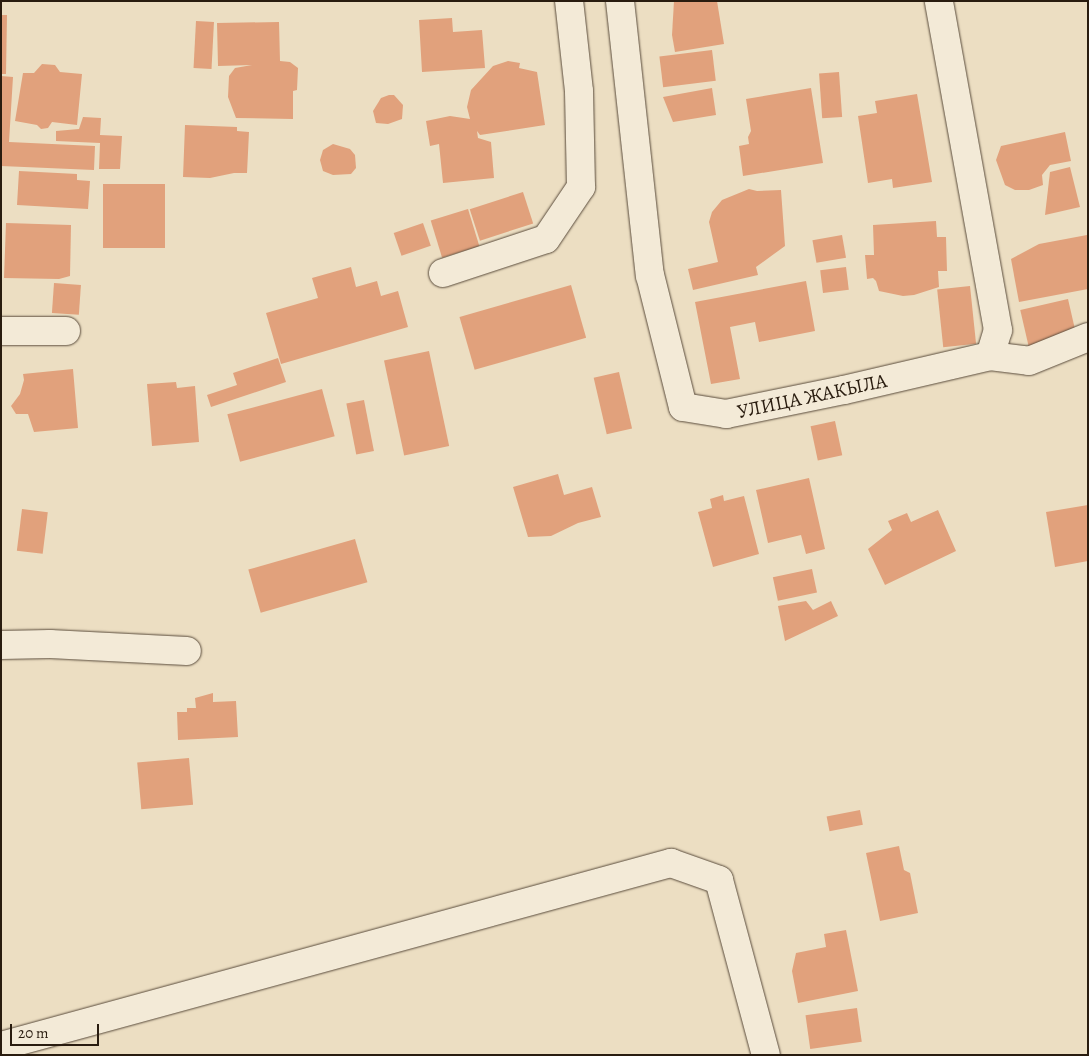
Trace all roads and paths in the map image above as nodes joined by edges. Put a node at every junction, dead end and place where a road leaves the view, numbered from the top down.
1 (569, 1) edge
2 (620, 1) edge
3 (939, 1) edge
4 (443, 273) dead end
5 (1, 331) edge
6 (66, 331) dead end
7 (1088, 337) edge
8 (990, 356) junction
9 (1, 645) edge
10 (187, 651) dead end
11 (1, 1046) edge
12 (766, 1055) edge

1 - 4 street
2 - 8 street, УЛИЦА ЖАКЫЛА
3 - 8 street
5 - 6 street
7 - 8 street
9 - 10 street
11 - 12 street

